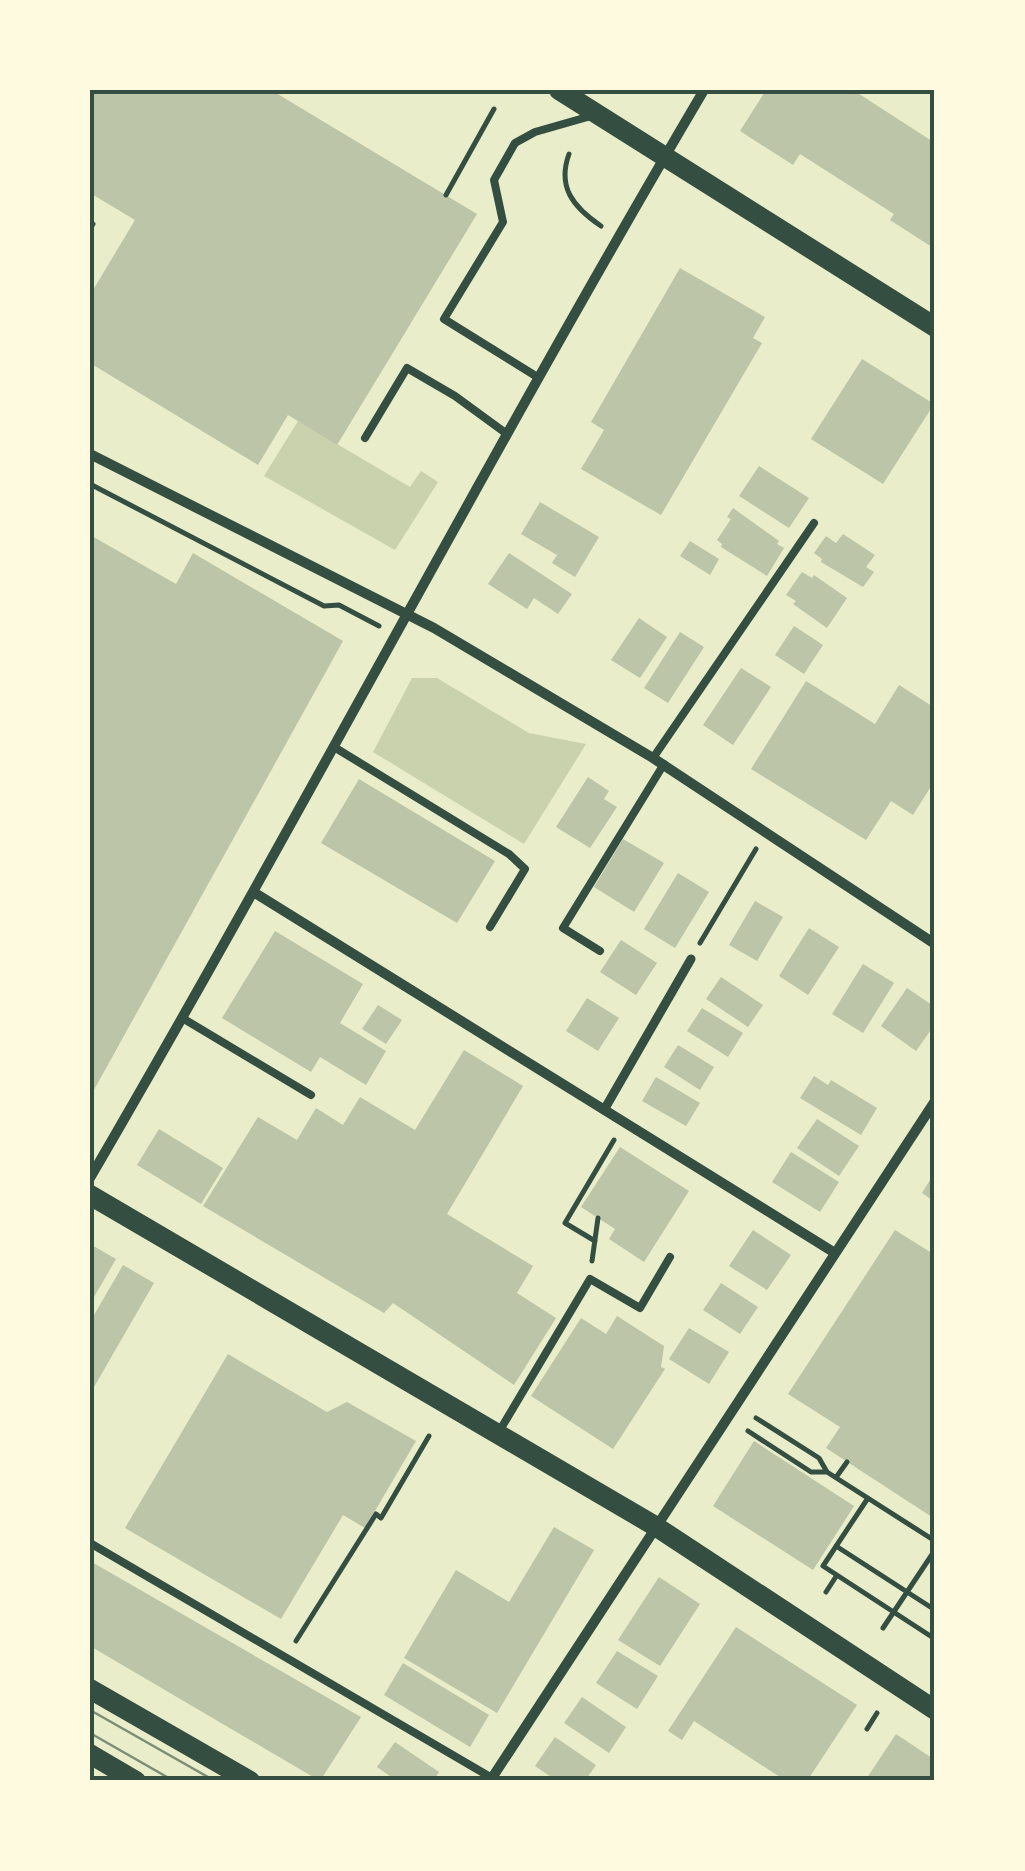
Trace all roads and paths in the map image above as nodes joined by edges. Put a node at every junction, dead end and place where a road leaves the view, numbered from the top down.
1 (559, 90) edge
2 (704, 90) edge
3 (494, 109) dead end
4 (597, 114) junction
5 (569, 154) dead end
6 (664, 157) junction
7 (446, 195) dead end
8 (601, 226) dead end
9 (935, 327) edge
10 (539, 378) junction
11 (507, 434) junction
12 (365, 438) dead end
13 (90, 454) edge
14 (90, 484) edge
15 (814, 523) dead end
16 (405, 614) junction
17 (361, 617) dead end
18 (334, 746) junction
19 (658, 761) junction
20 (758, 846) dead end
21 (256, 893) junction
22 (490, 928) dead end
23 (935, 944) edge
24 (600, 951) dead end
25 (691, 958) joint
26 (184, 1019) junction
27 (311, 1095) dead end
28 (935, 1101) edge
29 (604, 1110) junction
30 (624, 1122) junction
31 (90, 1178) edge
32 (90, 1195) edge
33 (598, 1218) dead end
34 (595, 1242) junction
35 (834, 1253) junction
36 (670, 1257) dead end
37 (590, 1278) junction
38 (756, 1418) dead end
39 (748, 1431) dead end
40 (498, 1434) junction
41 (429, 1436) dead end
42 (847, 1462) dead end
43 (827, 1472) junction
44 (837, 1478) junction
45 (868, 1498) junction
46 (655, 1526) junction
47 (935, 1541) edge
48 (90, 1543) edge
49 (836, 1546) junction
50 (935, 1550) edge
51 (837, 1575) junction
52 (826, 1592) dead end
53 (908, 1592) junction
54 (935, 1610) edge
55 (894, 1612) junction
56 (883, 1628) dead end
57 (935, 1639) edge
58 (286, 1658) junction
59 (90, 1689) edge
60 (935, 1710) edge
61 (877, 1713) dead end
62 (867, 1729) dead end
63 (90, 1754) edge
64 (491, 1780) edge
65 (136, 1781) edge
66 (250, 1781) edge

1 - 4 main road
2 - 6 street
3 - 7 path
4 - 6 main road
4 - 10 lane
5 - 8 path
6 - 9 main road
6 - 10 street
10 - 11 street
11 - 12 lane
11 - 16 street
13 - 16 street
14 - 17 path
15 - 19 lane
16 - 18 street
16 - 19 street
18 - 21 street
18 - 22 lane
19 - 23 street
19 - 24 lane
20 - 25 path
21 - 26 street
21 - 29 street
25 - 29 street
26 - 27 lane
26 - 31 street
28 - 35 street
29 - 30 street
30 - 34 path
30 - 35 street
32 - 40 main road
33 - 34 path
34 - 37 path
35 - 46 street
36 - 37 lane
37 - 40 lane
38 - 43 path
39 - 43 path
40 - 46 main road
41 - 58 path
42 - 44 path
43 - 44 path
44 - 45 path
45 - 47 path
45 - 49 path
46 - 60 main road
46 - 64 street
48 - 58 lane
49 - 51 path
49 - 53 path
50 - 53 path
51 - 52 path
51 - 55 path
53 - 54 path
53 - 55 path
55 - 56 path
55 - 57 path
58 - 64 lane
59 - 66 main road
61 - 62 path
63 - 65 main road

